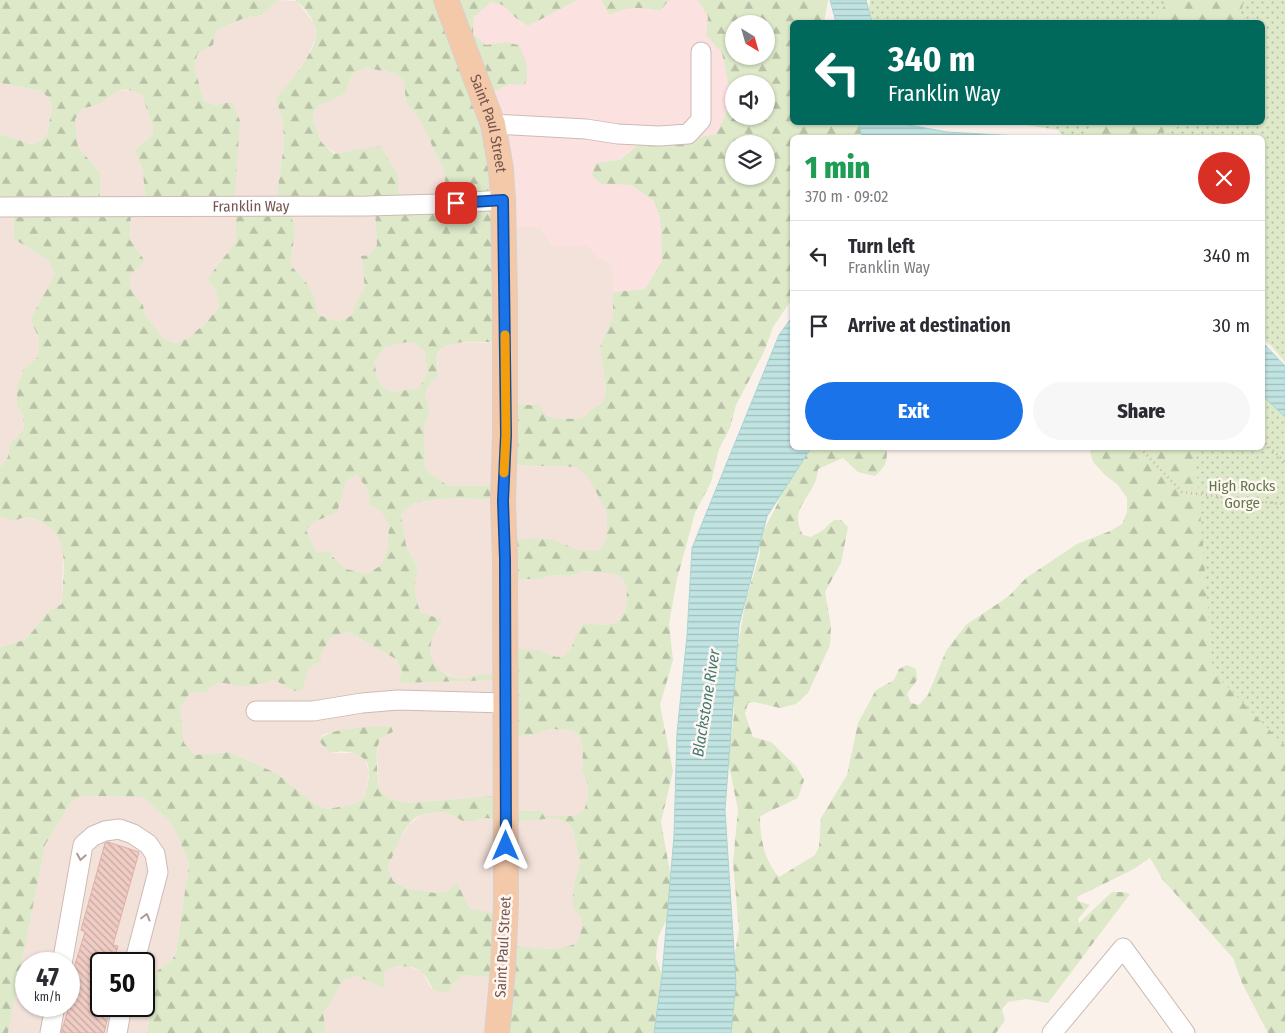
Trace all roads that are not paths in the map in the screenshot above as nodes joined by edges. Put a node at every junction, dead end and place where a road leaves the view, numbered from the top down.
1 (446, 0) edge
2 (700, 52) dead end
3 (493, 124) junction
4 (503, 200) junction
5 (0, 207) edge
6 (506, 703) junction
7 (256, 711) dead end
8 (64, 952) edge
9 (137, 952) edge
10 (53, 1017) edge
11 (119, 1017) edge
12 (50, 1033) edge
13 (117, 1033) edge
14 (497, 1033) edge
15 (1052, 1033) edge
16 (1185, 1033) edge

1 - 3 main road, Saint Paul Street
2 - 3 street
3 - 4 main road, Saint Paul Street
4 - 5 street, Franklin Way
4 - 6 main road, Saint Paul Street
6 - 7 street
6 - 14 main road, Saint Paul Street
9 -> 8 street
10 - 12 street
11 - 13 street
15 - 16 street

